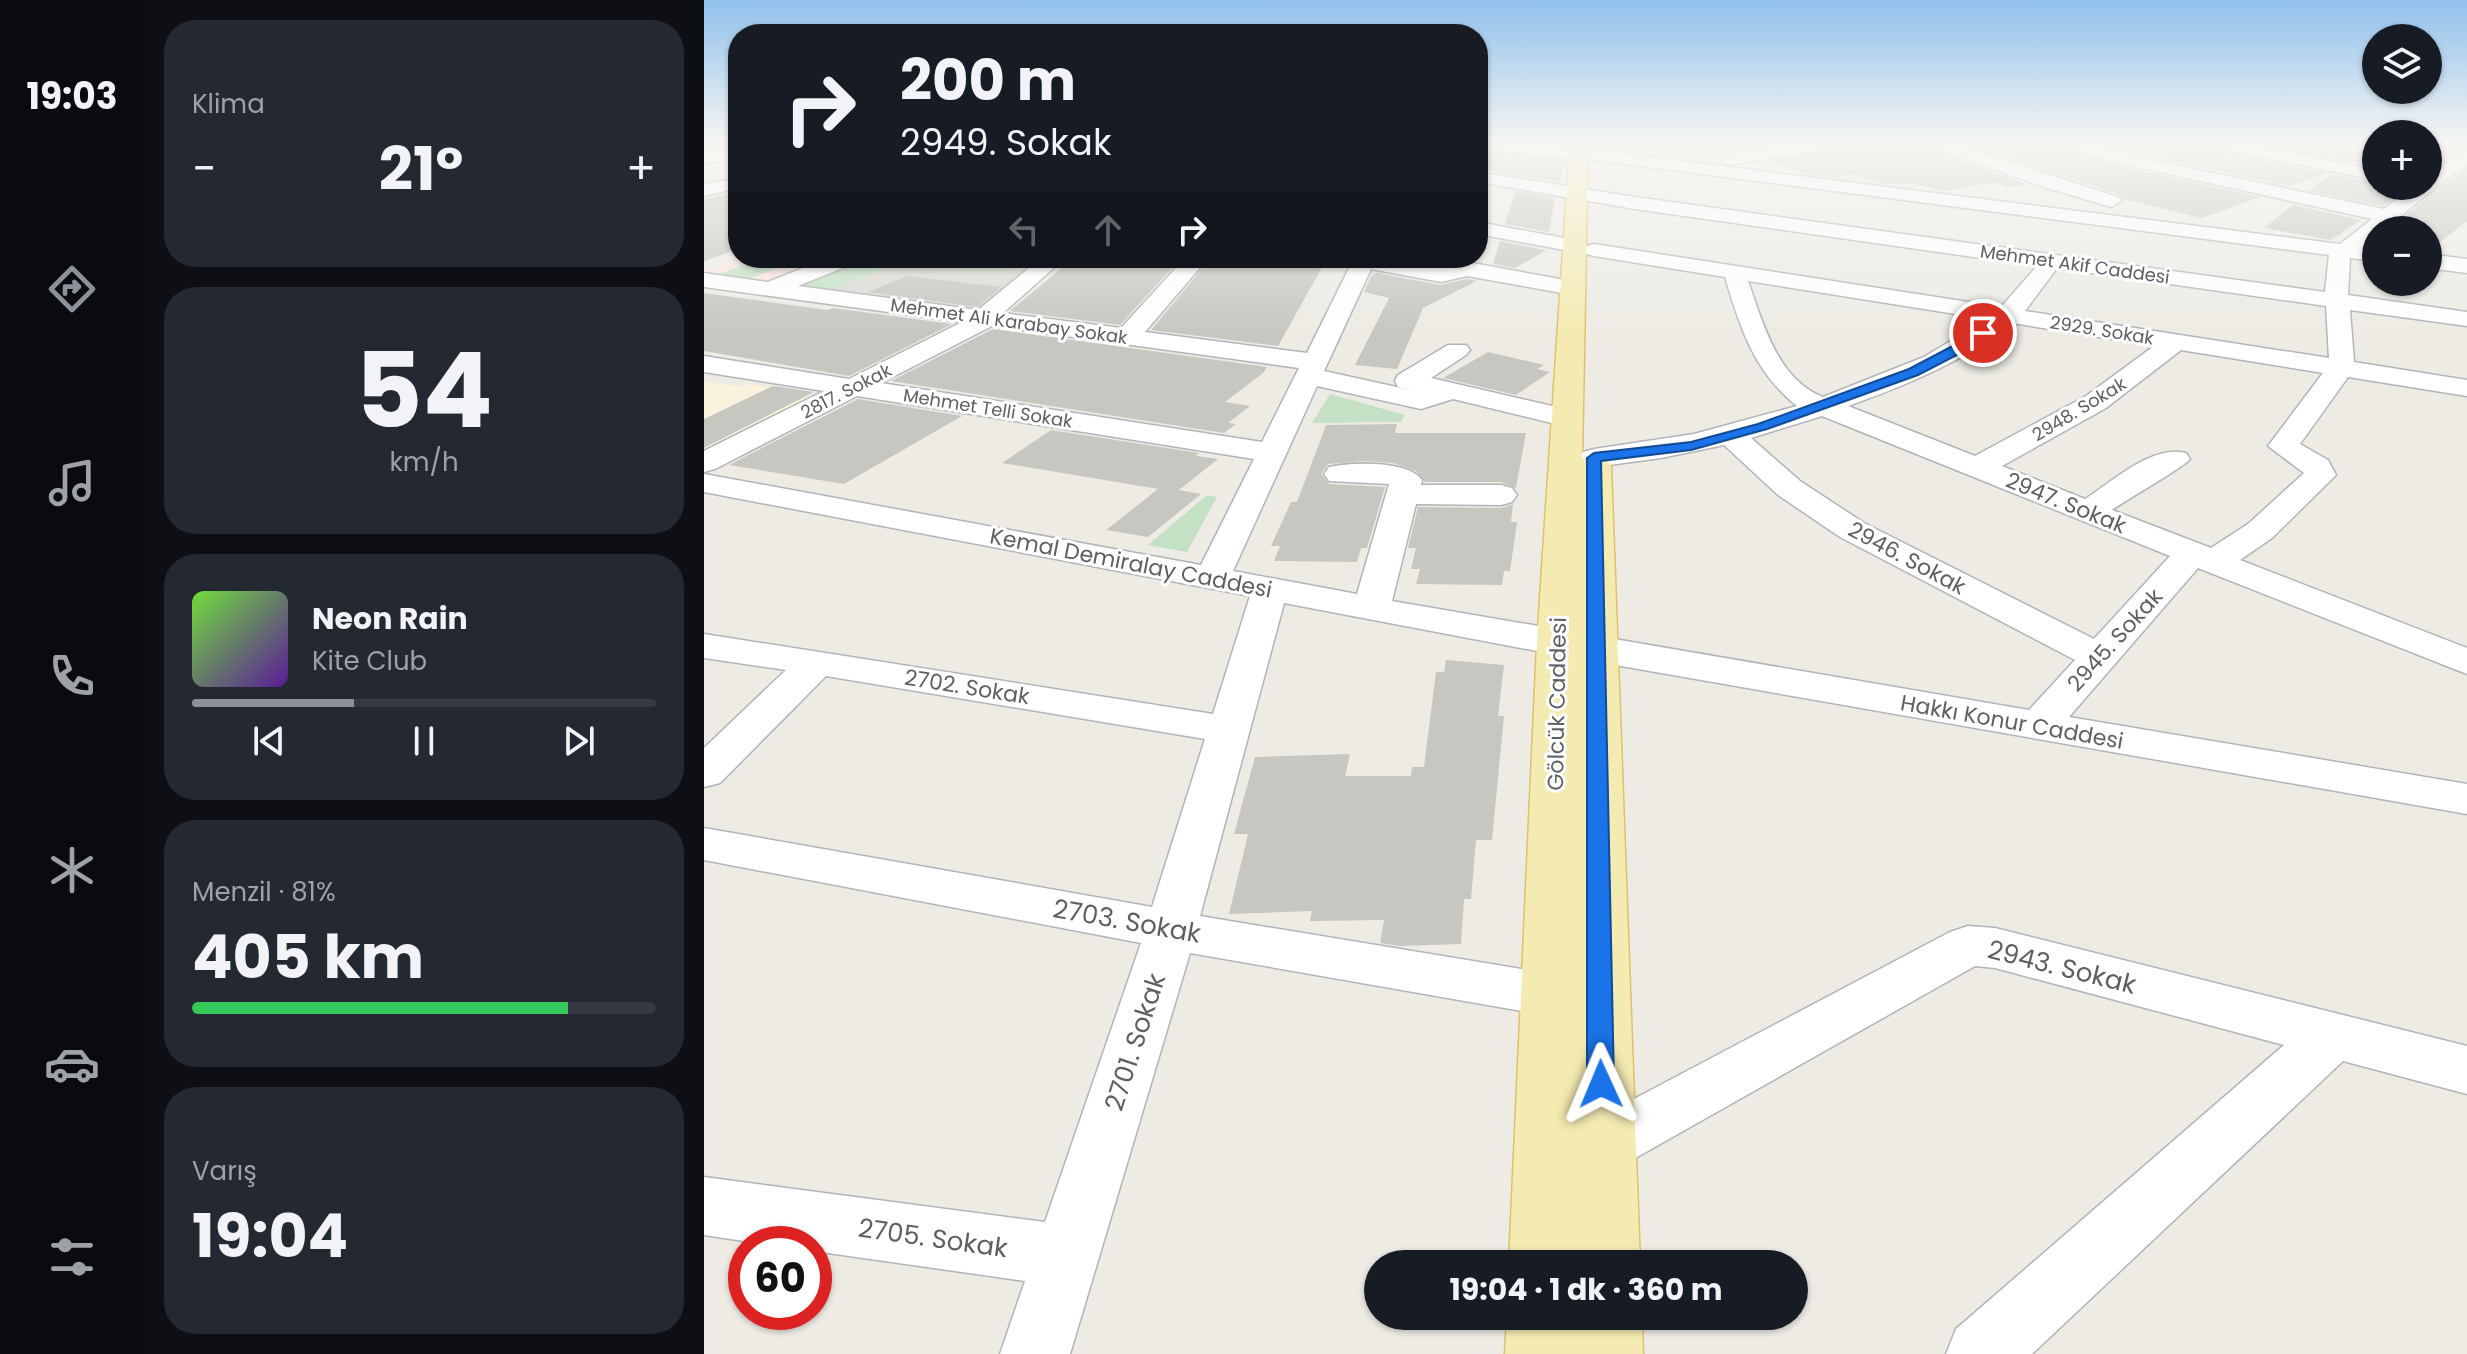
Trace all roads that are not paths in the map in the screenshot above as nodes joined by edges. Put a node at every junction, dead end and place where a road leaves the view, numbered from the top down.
1 (1588, 207) edge
2 (1756, 207) edge
3 (1986, 207) edge
4 (2005, 207) edge
5 (2140, 207) edge
6 (2346, 207) edge
7 (2398, 207) edge
8 (2387, 216) joint
9 (1488, 231) edge
10 (2362, 235) edge
11 (2261, 240) junction
12 (1948, 246) junction
13 (2342, 250) junction
14 (2362, 253) edge
15 (1581, 261) junction
16 (2052, 261) junction
17 (2442, 263) edge
18 (2467, 266) edge
19 (822, 268) edge
20 (1043, 268) edge
21 (1188, 268) edge
22 (1360, 268) edge
23 (1406, 268) edge
24 (1734, 272) junction
25 (704, 280) edge
26 (770, 289) junction
27 (2337, 301) junction
28 (2007, 315) junction
29 (986, 318) junction
30 (2467, 319) edge
31 (1127, 337) junction
32 (2176, 342) junction
33 (1457, 350) dead end
34 (704, 364) edge
35 (2341, 368) junction
36 (1312, 369) junction
37 (853, 387) junction
38 (2467, 388) edge
39 (1446, 391) junction
40 (1822, 407) junction
41 (1489, 410) dead end
42 (1576, 435) junction
43 (1731, 436) junction
44 (1272, 453) junction
45 (2175, 459) dead end
46 (704, 463) edge
47 (1976, 468) junction
48 (1340, 474) dead end
49 (704, 483) edge
50 (1404, 494) junction
51 (1501, 495) dead end
52 (2087, 512) junction
53 (2203, 557) junction
54 (1212, 578) junction
55 (1270, 589) junction
56 (1372, 608) junction
57 (704, 646) edge
58 (1576, 646) junction
59 (2099, 657) junction
60 (2467, 660) edge
61 (817, 662) junction
62 (2038, 726) junction
63 (1229, 730) junction
64 (704, 773) edge
65 (2467, 799) edge
66 (704, 844) edge
67 (1171, 930) junction
68 (1551, 995) junction
69 (2334, 1035) junction
70 (2467, 1070) edge
71 (1602, 1146) junction
72 (704, 1206) edge
73 (1545, 1250) edge
74 (1604, 1250) edge
75 (1067, 1256) junction
76 (1544, 1330) edge
77 (1605, 1330) edge
78 (1991, 1351) edge
79 (1035, 1354) edge
80 (1543, 1354) edge
81 (1605, 1354) edge

1 - 15 main road, Gölcük Caddesi
2 - 12 street, Mehmet Akif Caddesi
3 - 12 street
4 - 11 street
5 - 11 street
6 - 8 street
7 - 8 street
9 - 15 street
10 - 13 street
11 - 13 street
12 - 16 street, Mehmet Akif Caddesi
13 - 14 street
13 - 27 street
15 - 23 street
15 - 24 street, 2929. Sokak
15 - 42 main road, Gölcük Caddesi
16 - 27 street, Mehmet Akif Caddesi
16 - 28 street
17 - 18 street
19 - 26 street
20 - 29 street, 2817. Sokak
21 - 31 street
22 - 36 street
24 - 28 street, 2929. Sokak
24 - 40 street, 2947. Sokak
25 - 26 street, Mehmet Ali Karabay Sokak
26 - 29 street, Mehmet Ali Karabay Sokak
27 - 30 street, Mehmet Akif Caddesi
27 - 35 street
28 - 32 street, 2929. Sokak
28 - 40 street
29 - 31 street, Mehmet Ali Karabay Sokak
29 - 37 street, 2817. Sokak
31 - 36 street, Mehmet Ali Karabay Sokak
32 - 35 street, 2929. Sokak
32 - 47 street, 2948. Sokak
33 - 39 street
34 - 37 street, Mehmet Telli Sokak
35 - 38 street, 2929. Sokak
35 - 53 street, 2945. Sokak
36 - 39 street, Mehmet Ali Karabay Sokak
36 - 44 street
37 - 44 street, Mehmet Telli Sokak
37 - 46 street, 2817. Sokak
39 - 42 street
40 - 43 street
40 - 47 street, 2947. Sokak
41 - 42 street
42 - 43 street
42 - 58 main road, Gölcük Caddesi
43 - 59 street, 2946. Sokak
44 - 54 street
45 - 52 street
47 - 52 street, 2947. Sokak
48 - 50 street
49 - 54 street, Kemal Demiralay Caddesi
50 - 51 street
50 - 56 street
52 - 53 street, 2947. Sokak
53 - 59 street, 2945. Sokak
53 - 60 street, 2947. Sokak
54 - 55 street, Kemal Demiralay Caddesi
55 - 56 street, Kemal Demiralay Caddesi
55 - 63 street, 2701. Sokak
56 - 58 street, Kemal Demiralay Caddesi
57 - 61 street, 2702. Sokak
58 - 62 street, Hakkı Konur Caddesi
58 - 68 main road, Gölcük Caddesi
58 - 71 main road, Gölcük Caddesi
59 - 62 street, 2945. Sokak
61 - 63 street, 2702. Sokak
61 - 64 street
62 - 65 street, Hakkı Konur Caddesi
63 - 67 street, 2701. Sokak
66 - 67 street, 2703. Sokak
67 - 68 street, 2703. Sokak
67 - 75 street, 2701. Sokak
68 - 73 main road, Gölcük Caddesi
69 - 70 street, 2943. Sokak
69 - 71 street, 2943. Sokak
69 - 78 street
71 - 74 main road, Gölcük Caddesi
72 - 75 street, 2705. Sokak
75 - 79 street, 2701. Sokak
76 - 80 main road
77 - 81 main road

